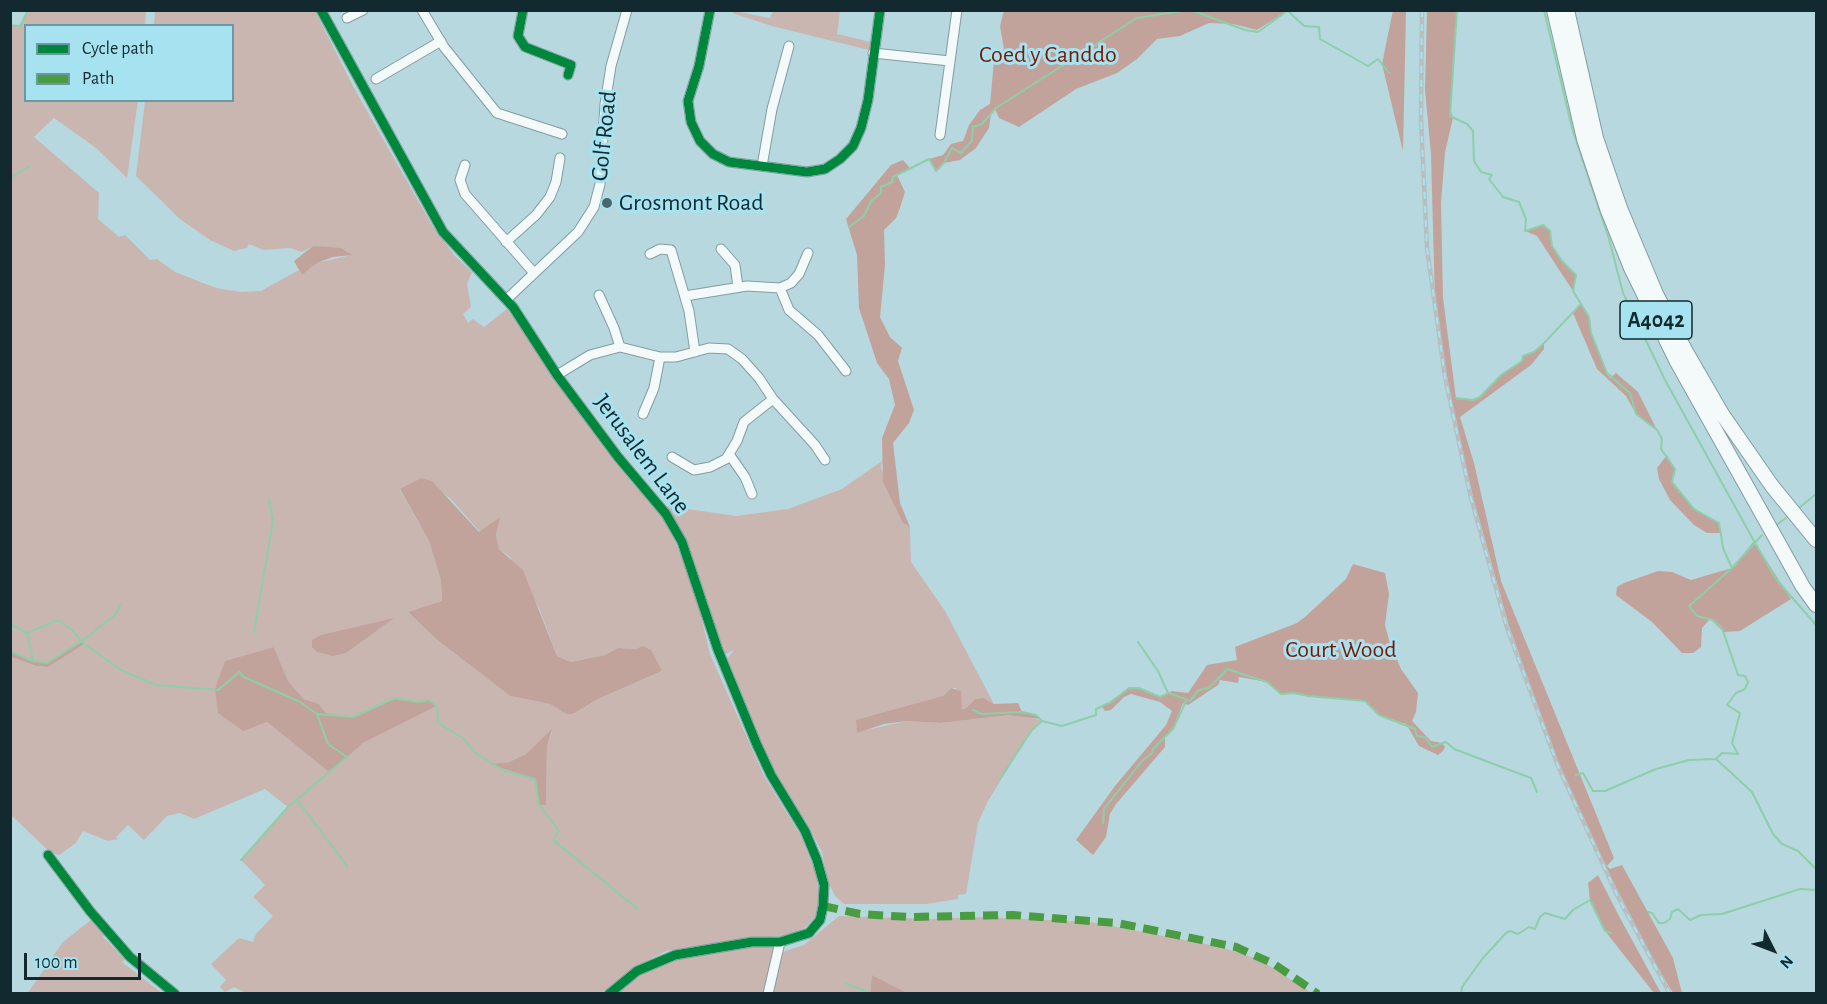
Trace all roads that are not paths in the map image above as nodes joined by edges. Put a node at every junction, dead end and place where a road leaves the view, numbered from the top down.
1 (321, 10) edge
2 (363, 10) edge
3 (422, 10) edge
4 (524, 10) edge
5 (627, 10) edge
6 (710, 10) edge
7 (880, 10) edge
8 (957, 10) edge
9 (1554, 10) edge
10 (1567, 10) edge
11 (347, 18) dead end
12 (441, 41) junction
13 (789, 46) dead end
14 (873, 52) junction
15 (950, 61) junction
16 (568, 75) dead end
17 (376, 79) dead end
18 (562, 134) dead end
19 (940, 135) dead end
20 (560, 158) dead end
21 (465, 165) dead end
22 (762, 166) junction
23 (506, 242) junction
24 (722, 249) dead end
25 (808, 253) dead end
26 (650, 254) dead end
27 (534, 273) junction
28 (738, 287) junction
29 (780, 288) junction
30 (599, 295) dead end
31 (685, 296) junction
32 (507, 299) junction
33 (620, 348) junction
34 (694, 352) junction
35 (660, 357) junction
36 (846, 371) dead end
37 (557, 375) junction
38 (772, 399) junction
39 (643, 414) dead end
40 (729, 454) junction
41 (672, 457) dead end
42 (825, 460) dead end
43 (752, 494) dead end
44 (1816, 540) edge
45 (1816, 605) edge
46 (48, 855) dead end
47 (780, 942) junction
48 (175, 993) edge
49 (609, 993) edge
50 (768, 993) edge

1 - 32 street, Jerusalem Lane
2 - 11 street
3 - 12 street
4 - 16 street
5 - 27 street, Golf Road
6 - 22 street
7 - 14 street
8 - 15 street
9 - 45 highway, A4042
10 - 44 highway, A4042
12 - 17 street
12 - 18 street
13 - 22 street
14 - 15 street
14 - 22 street
15 - 19 street
20 - 23 street
21 - 23 street
23 - 27 street
24 - 28 street
25 - 29 street
26 - 31 street
27 - 32 street, Golf Road
28 - 29 street
28 - 31 street
29 - 36 street
30 - 33 street
31 - 34 street
32 - 37 street, Jerusalem Lane
33 - 35 street
33 - 37 street
34 - 35 street
34 - 38 street
35 - 39 street
37 - 47 street, Jerusalem Lane
38 - 40 street
38 - 42 street
40 - 41 street
40 - 43 street
46 - 48 street
47 - 49 street, Jerusalem Lane
47 - 50 street

